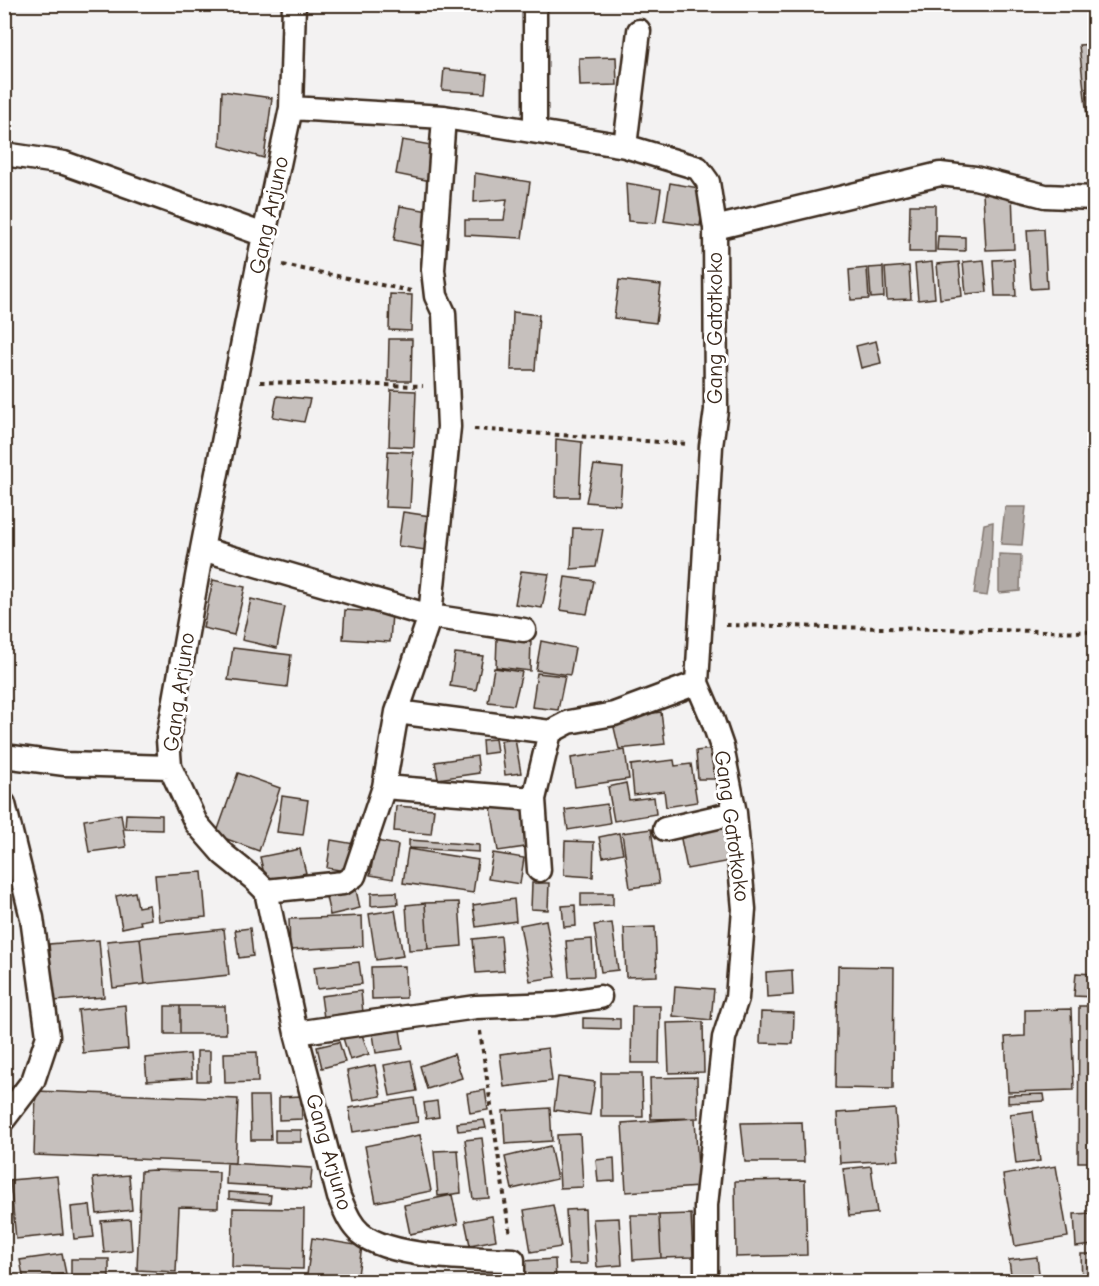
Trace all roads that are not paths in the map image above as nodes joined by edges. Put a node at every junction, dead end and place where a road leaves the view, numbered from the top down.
1 (294, 4) edge
2 (535, 4) edge
3 (639, 32) dead end
4 (291, 108) junction
5 (444, 117) junction
6 (535, 131) junction
7 (625, 146) junction
8 (4, 154) edge
9 (1095, 198) edge
10 (715, 228) junction
11 (264, 235) junction
12 (202, 549) junction
13 (430, 616) junction
14 (524, 630) dead end
15 (698, 684) junction
16 (397, 712) junction
17 (550, 732) junction
18 (4, 756) edge
19 (170, 767) junction
20 (384, 787) junction
21 (534, 799) junction
22 (4, 804) edge
23 (735, 813) junction
24 (665, 829) dead end
25 (539, 870) dead end
26 (266, 891) junction
27 (600, 997) dead end
28 (296, 1033) junction
29 (4, 1119) edge
30 (513, 1271) edge
31 (706, 1281) edge

1 - 4 street, Gang Arjuno
2 - 6 street
3 - 7 street
4 - 5 street, Gang Gatotkoko
4 - 11 street, Gang Arjuno
5 - 6 street, Gang Gatotkoko
5 - 13 street
6 - 7 street, Gang Gatotkoko
7 - 10 street, Gang Gatotkoko
8 - 11 street
9 - 10 street
10 - 15 street, Gang Gatotkoko
11 - 12 street, Gang Arjuno
12 - 13 street
12 - 19 street, Gang Arjuno
13 - 14 street
13 - 16 street
15 - 17 street
15 - 23 street, Gang Gatotkoko
16 - 17 street
16 - 20 street
17 - 21 street
18 - 19 street
19 - 26 street, Gang Arjuno
20 - 21 street
20 - 26 street
21 - 25 street
22 - 29 street
23 - 24 street
23 - 31 street, Gang Gatotkoko
26 - 28 street, Gang Arjuno
27 - 28 street
28 - 30 street, Gang Arjuno

